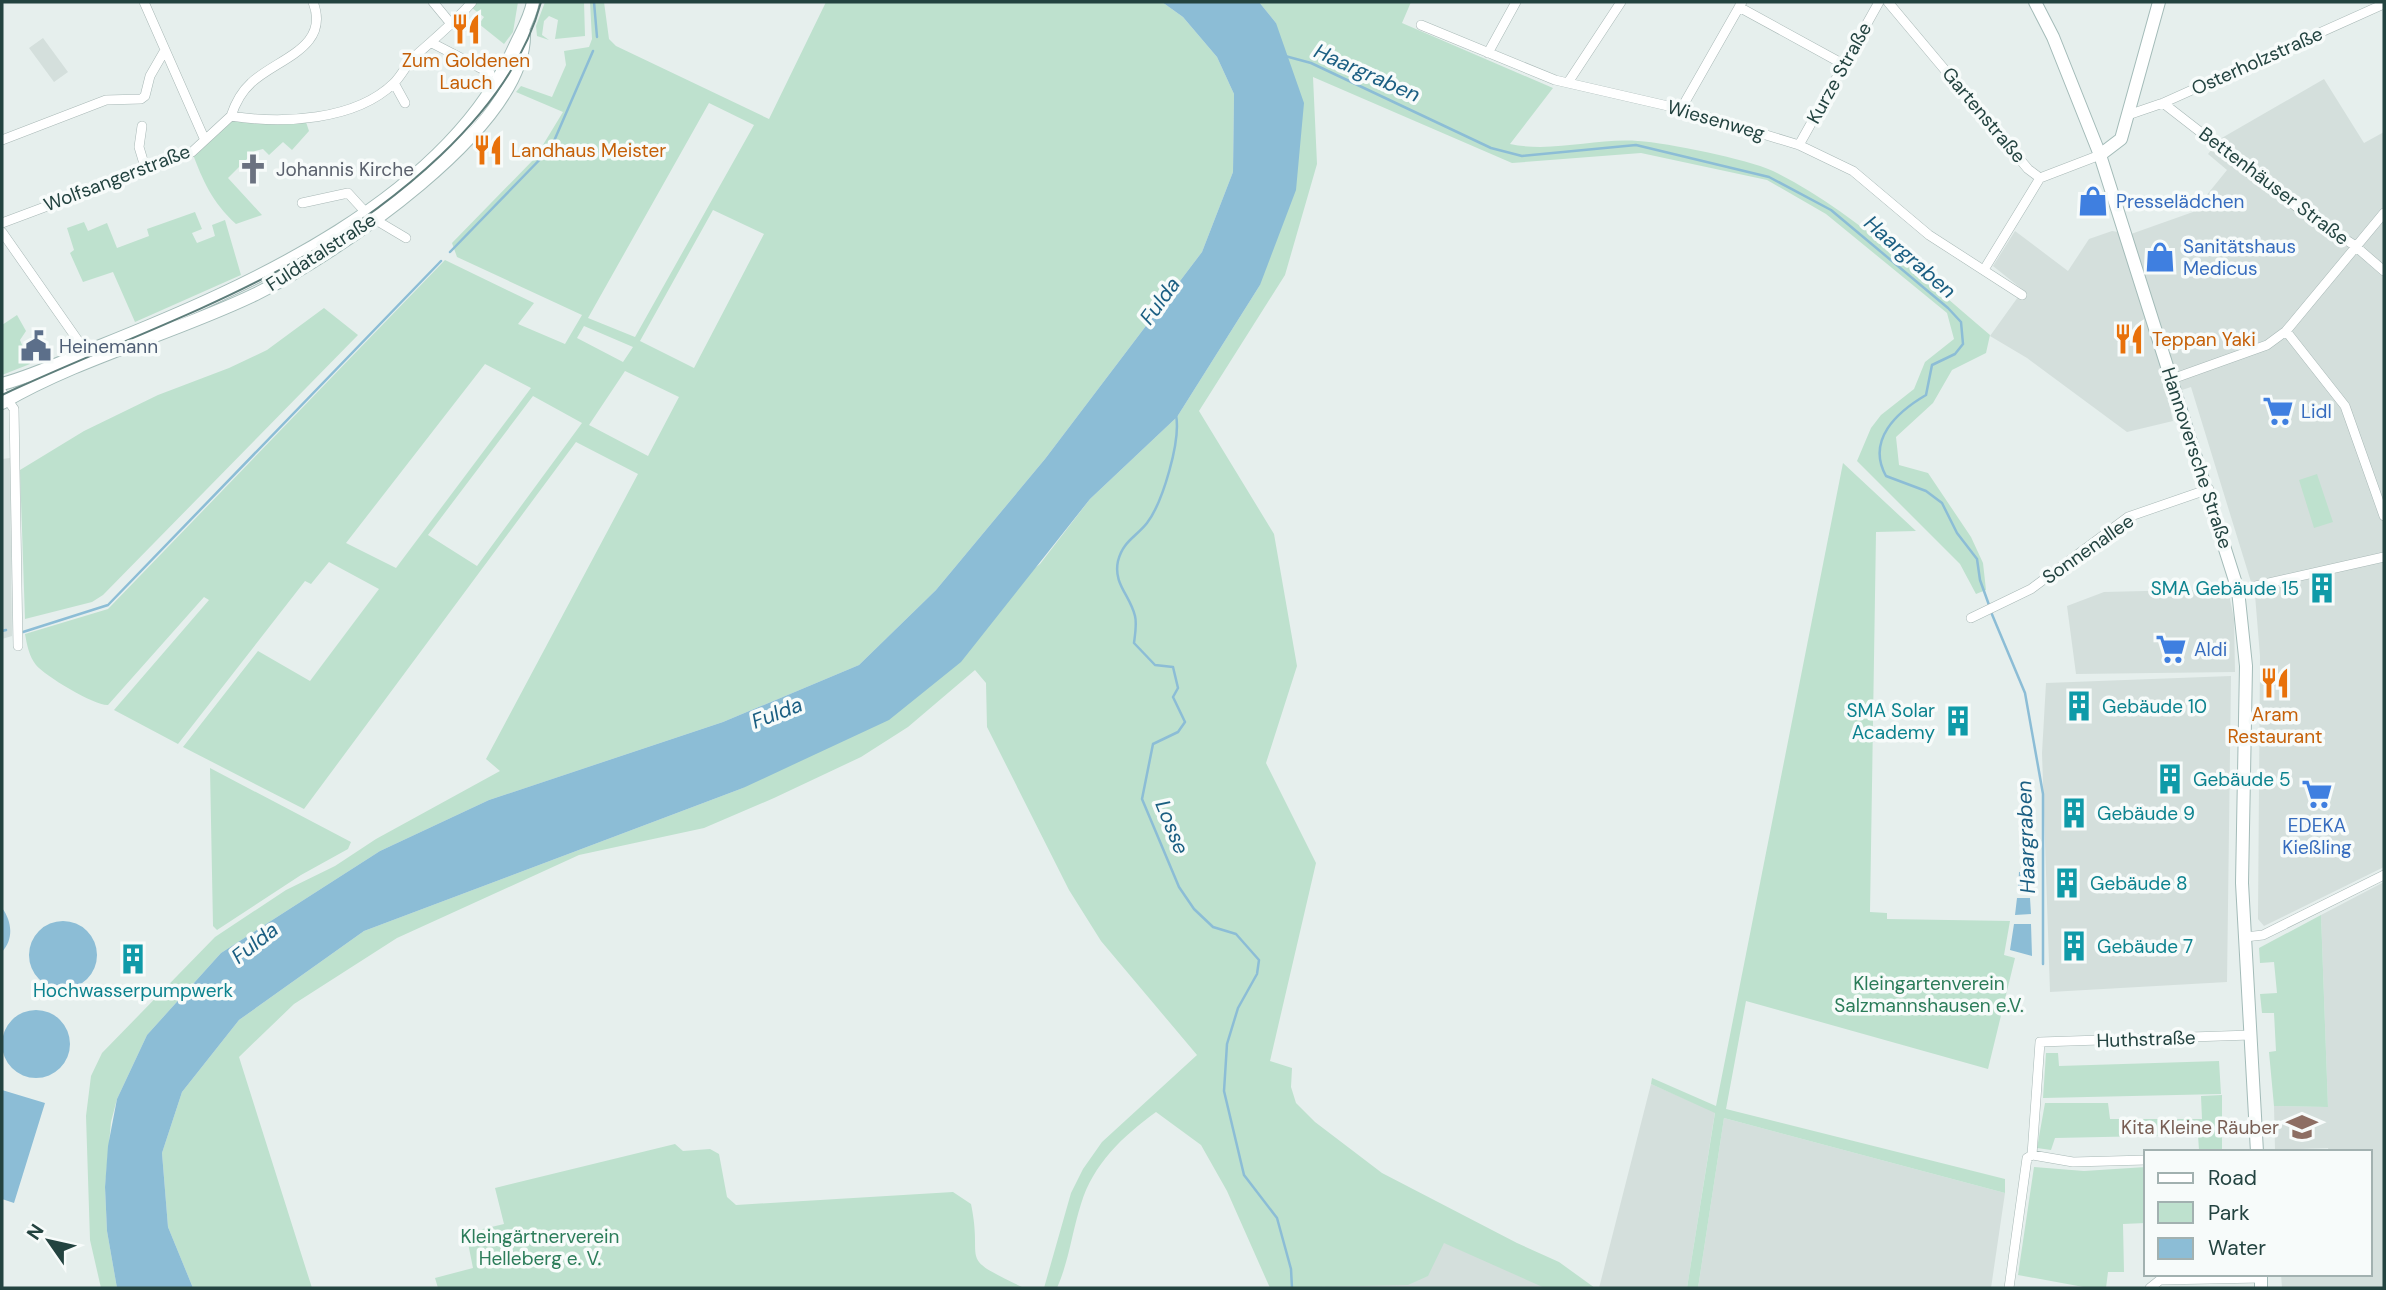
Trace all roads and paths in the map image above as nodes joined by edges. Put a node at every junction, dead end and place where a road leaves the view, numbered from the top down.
1 (144, 2) edge
2 (313, 2) edge
3 (433, 2) edge
4 (472, 2) edge
5 (533, 2) edge
6 (1516, 2) edge
7 (1621, 2) edge
8 (1879, 2) edge
9 (1888, 2) edge
10 (2035, 2) edge
11 (2159, 2) edge
12 (2384, 4) edge
13 (1740, 5) edge
14 (452, 25) junction
15 (1422, 25) dead end
16 (432, 43) junction
17 (165, 50) junction
18 (1488, 53) junction
19 (1843, 64) junction
20 (490, 74) dead end
21 (1569, 80) junction
22 (394, 83) junction
23 (405, 103) dead end
24 (2163, 103) junction
25 (1681, 109) junction
26 (2128, 115) junction
27 (231, 116) junction
28 (142, 125) dead end
29 (204, 138) junction
30 (2, 140) edge
31 (1799, 145) junction
32 (2100, 155) junction
33 (145, 167) junction
34 (2040, 177) junction
35 (302, 203) dead end
36 (2384, 213) edge
37 (369, 216) junction
38 (2, 223) edge
39 (2, 232) edge
40 (406, 238) dead end
41 (2354, 245) junction
42 (1985, 268) junction
43 (2384, 271) edge
44 (2022, 295) dead end
45 (2286, 331) junction
46 (86, 352) junction
47 (2172, 379) junction
48 (2, 384) edge
49 (4, 398) edge
50 (2208, 489) junction
51 (2384, 516) edge
52 (2384, 557) edge
53 (2238, 590) junction
54 (1971, 618) dead end
55 (18, 646) dead end
56 (2384, 875) edge
57 (2245, 937) junction
58 (2251, 1035) junction
59 (2257, 1150) edge
60 (2032, 1155) junction
61 (2144, 1160) edge
62 (2160, 1277) edge
63 (2261, 1280) edge
64 (2009, 1288) edge
65 (2150, 1288) edge

1 - 17 street
2 - 27 street
3 - 14 street
4 - 14 street
5 - 37 main road, Fuldatalstraße
6 - 18 street
7 - 21 street
8 - 19 street, Kurze Straße
9 - 34 street, Gartenstraße
10 - 32 main road, Hannoversche Straße
11 - 26 main road
12 - 24 street, Osterholzstraße
13 - 19 street
13 - 25 street
14 - 16 street
15 - 18 street, Wiesenweg
16 - 20 street
16 - 22 street
17 - 29 street
17 - 30 street
18 - 21 street, Wiesenweg
19 - 31 street, Kurze Straße
21 - 25 street, Wiesenweg
22 - 23 street
22 - 27 street
24 - 26 street, Osterholzstraße
24 - 41 street, Bettenhäuser Straße
25 - 31 street, Wiesenweg
26 - 32 main road
27 - 29 street, Wolfsangerstraße
28 - 33 street
29 - 33 street, Wolfsangerstraße
31 - 42 street, Wiesenweg
32 - 34 street, Gartenstraße
32 - 47 main road, Hannoversche Straße
33 - 38 street, Wolfsangerstraße
34 - 42 street
35 - 37 street
36 - 41 street
37 - 40 street
37 - 46 main road, Fuldatalstraße
37 - 49 main road, Fuldatalstraße
39 - 46 street
41 - 43 street, Bettenhäuser Straße
41 - 45 street
42 - 44 street, Wiesenweg
45 - 47 street
45 - 51 street
46 - 48 main road, Fuldatalstraße
47 - 50 main road, Hannoversche Straße
49 - 55 street
50 - 53 main road, Hannoversche Straße
50 - 54 street, Sonnenallee
52 - 53 street
53 - 57 main road, Hannoversche Straße
56 - 57 street
57 - 58 main road, Hannoversche Straße
58 - 59 main road, Hannoversche Straße
58 - 60 street, Huthstraße
60 - 61 street
60 - 64 street
62 - 63 street
62 - 65 street

